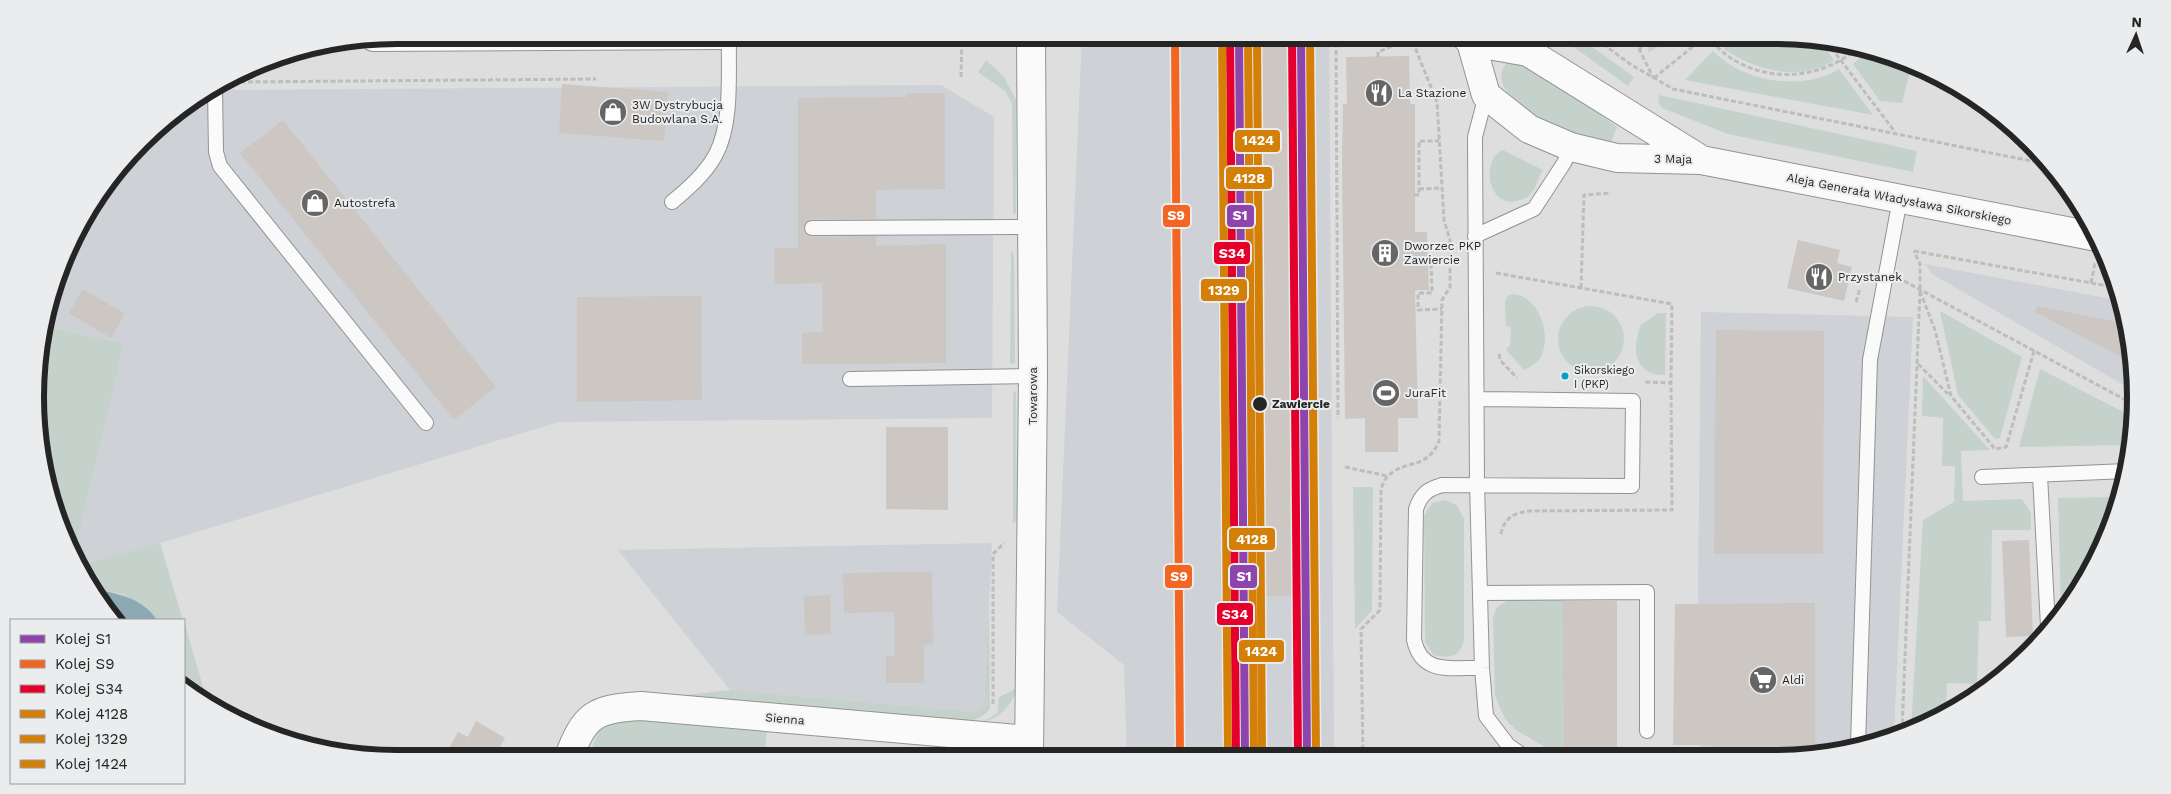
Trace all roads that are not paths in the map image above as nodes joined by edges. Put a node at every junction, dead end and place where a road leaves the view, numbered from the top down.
1 (729, 44) edge
2 (1031, 44) edge
3 (1470, 44) edge
4 (1494, 44) edge
5 (215, 94) edge
6 (1486, 95) junction
7 (1571, 147) junction
8 (1701, 160) junction
9 (1900, 199) junction
10 (672, 202) dead end
11 (1033, 227) junction
12 (812, 228) dead end
13 (1475, 236) junction
14 (2094, 247) edge
15 (1033, 376) junction
16 (850, 378) dead end
17 (1478, 399) junction
18 (426, 423) dead end
19 (2119, 471) edge
20 (2040, 475) junction
21 (1982, 477) dead end
22 (1477, 484) junction
23 (1480, 593) junction
24 (2048, 620) edge
25 (1482, 668) junction
26 (1647, 731) dead end
27 (1858, 740) edge
28 (1029, 749) edge
29 (572, 750) edge
30 (1516, 750) edge

1 - 10 lane
2 - 11 street, Towarowa
3 - 6 street, 3 Maja
4 - 8 street, 3 Maja
5 - 18 lane
6 - 7 street, 3 Maja
6 - 13 lane
7 - 8 street, 3 Maja
7 - 13 lane
8 - 9 street, Aleja Generała Władysława Sikorskiego
9 - 14 street, Aleja Generała Władysława Sikorskiego
9 - 27 lane
11 - 12 lane
11 - 15 street, Towarowa
13 - 17 lane
15 - 16 lane
15 - 28 street, Towarowa
17 - 22 lane
17 - 22 lane
19 - 20 lane
20 - 21 lane
20 - 24 lane
22 - 23 lane
22 - 25 lane
23 - 25 lane
23 - 26 lane
25 - 30 lane
28 - 29 street, Sienna

